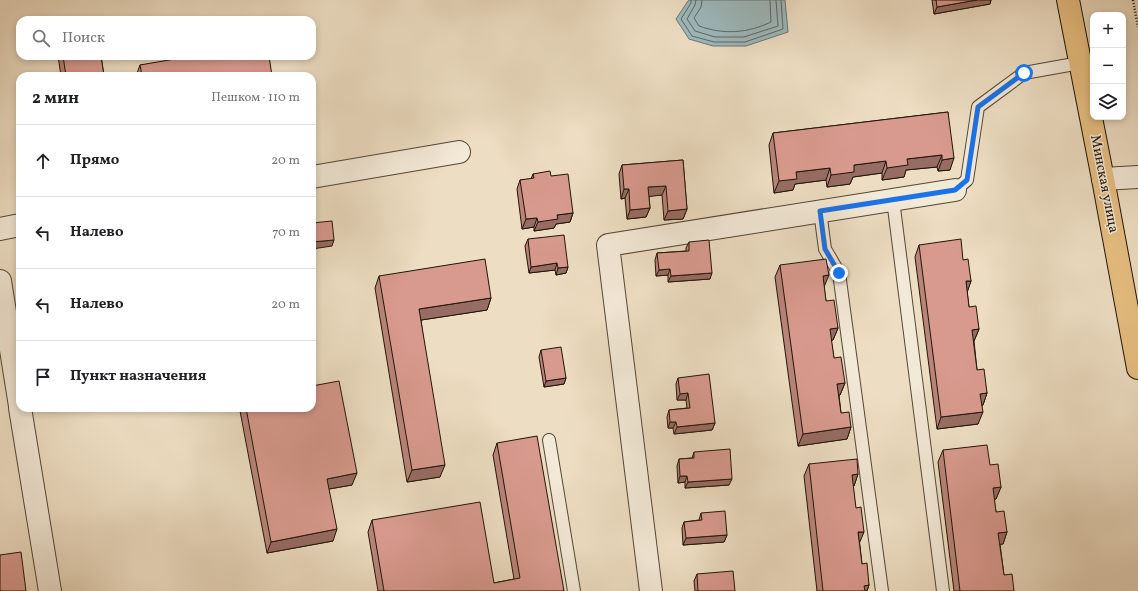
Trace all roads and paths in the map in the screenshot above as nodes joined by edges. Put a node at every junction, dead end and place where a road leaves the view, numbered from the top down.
1 (1068, 0) edge
2 (1132, 0) edge
3 (1138, 27) edge
4 (1080, 63) junction
5 (459, 152) dead end
6 (316, 176) edge
7 (1138, 177) edge
8 (1103, 179) junction
9 (955, 190) joint
10 (893, 200) junction
11 (820, 211) junction
12 (16, 226) edge
13 (0, 229) edge
14 (0, 281) edge
15 (1138, 368) edge
16 (16, 382) edge
17 (21, 412) edge
18 (549, 440) dead end
19 (50, 591) edge
20 (574, 591) edge
21 (651, 591) edge
22 (882, 591) edge
23 (943, 591) edge

1 - 4 main road, Минская улица
2 - 3 path
4 - 8 main road, Минская улица
4 - 9 lane
5 - 6 street
7 - 8 street
8 - 15 main road, Минская улица
9 - 10 street
10 - 11 street
10 - 23 lane
11 - 21 street
11 - 22 lane
12 - 13 street
14 - 16 street
17 - 19 street
18 - 20 lane

